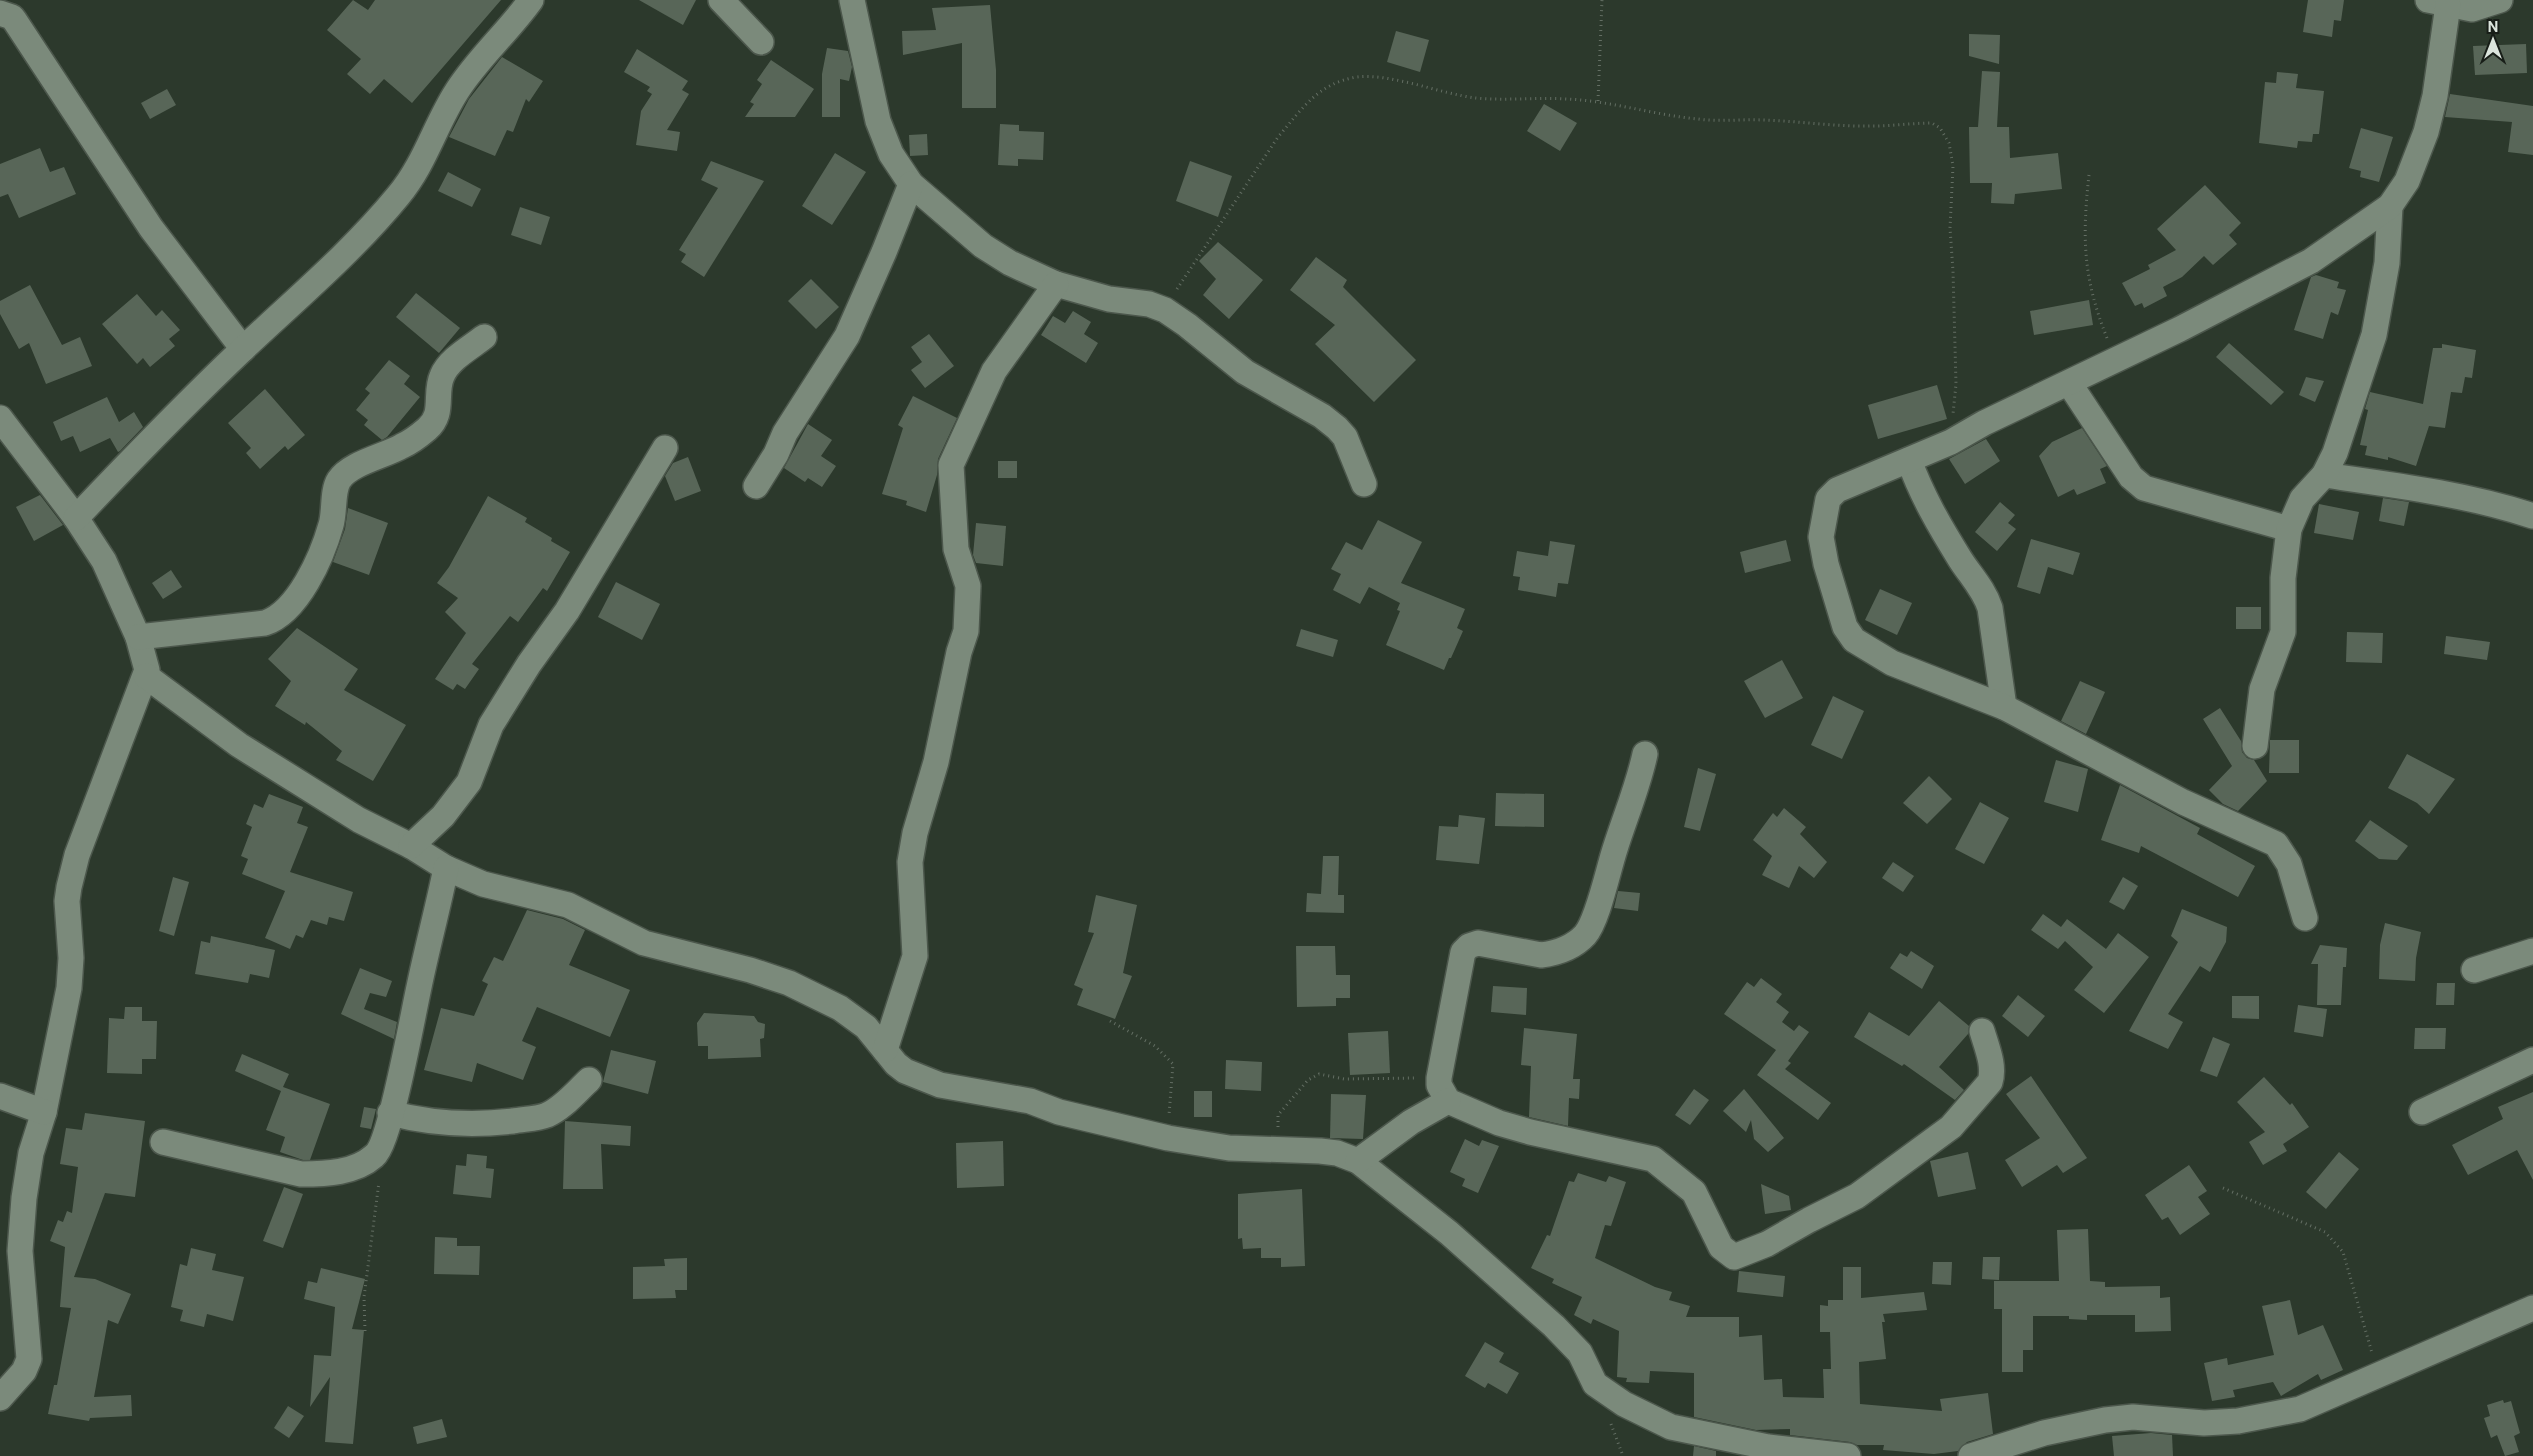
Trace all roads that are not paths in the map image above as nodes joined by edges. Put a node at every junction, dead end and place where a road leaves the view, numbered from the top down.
1 (531, 0) edge
2 (721, 0) edge
3 (852, 0) edge
4 (2500, 0) edge
5 (2438, 2) edge
6 (0, 13) edge
7 (761, 42) dead end
8 (911, 184) junction
9 (2390, 206) junction
10 (1056, 284) junction
11 (484, 337) dead end
12 (243, 349) junction
13 (2069, 383) junction
14 (0, 418) edge
15 (665, 448) dead end
16 (1909, 460) junction
17 (2324, 475) junction
18 (1364, 484) dead end
19 (756, 486) dead end
20 (2533, 516) edge
21 (76, 518) junction
22 (2289, 529) junction
23 (138, 637) junction
24 (146, 676) junction
25 (2004, 707) junction
26 (2255, 746) dead end
27 (1645, 754) dead end
28 (411, 846) junction
29 (446, 868) junction
30 (2305, 918) dead end
31 (2533, 951) edge
32 (2474, 970) dead end
33 (1982, 1032) dead end
34 (885, 1050) junction
35 (2533, 1060) edge
36 (589, 1080) dead end
37 (0, 1096) edge
38 (1448, 1102) junction
39 (44, 1112) junction
40 (2422, 1112) dead end
41 (390, 1113) junction
42 (163, 1142) dead end
43 (1358, 1161) junction
44 (2533, 1308) edge
45 (0, 1398) edge
46 (1848, 1456) edge
47 (1970, 1456) edge

1 - 12 street
2 - 7 street
3 - 8 street
4 - 5 street
5 - 9 street
6 - 12 street
8 - 10 street
8 - 19 street
9 - 13 street
9 - 17 street
10 - 18 street
10 - 34 street
11 - 23 street
12 - 21 street
13 - 16 street
13 - 22 street
14 - 21 street
15 - 28 street
16 - 25 street
16 - 25 street
17 - 20 street
17 - 22 street
21 - 23 street
22 - 26 street
23 - 24 street
24 - 28 street
24 - 39 street
25 - 30 street
27 - 38 street
28 - 29 street
29 - 34 street
29 - 41 street
31 - 32 street
33 - 38 street
34 - 43 street
35 - 40 street
36 - 41 street
37 - 39 street
38 - 43 street
39 - 45 street
41 - 42 street
43 - 46 street
44 - 47 street

